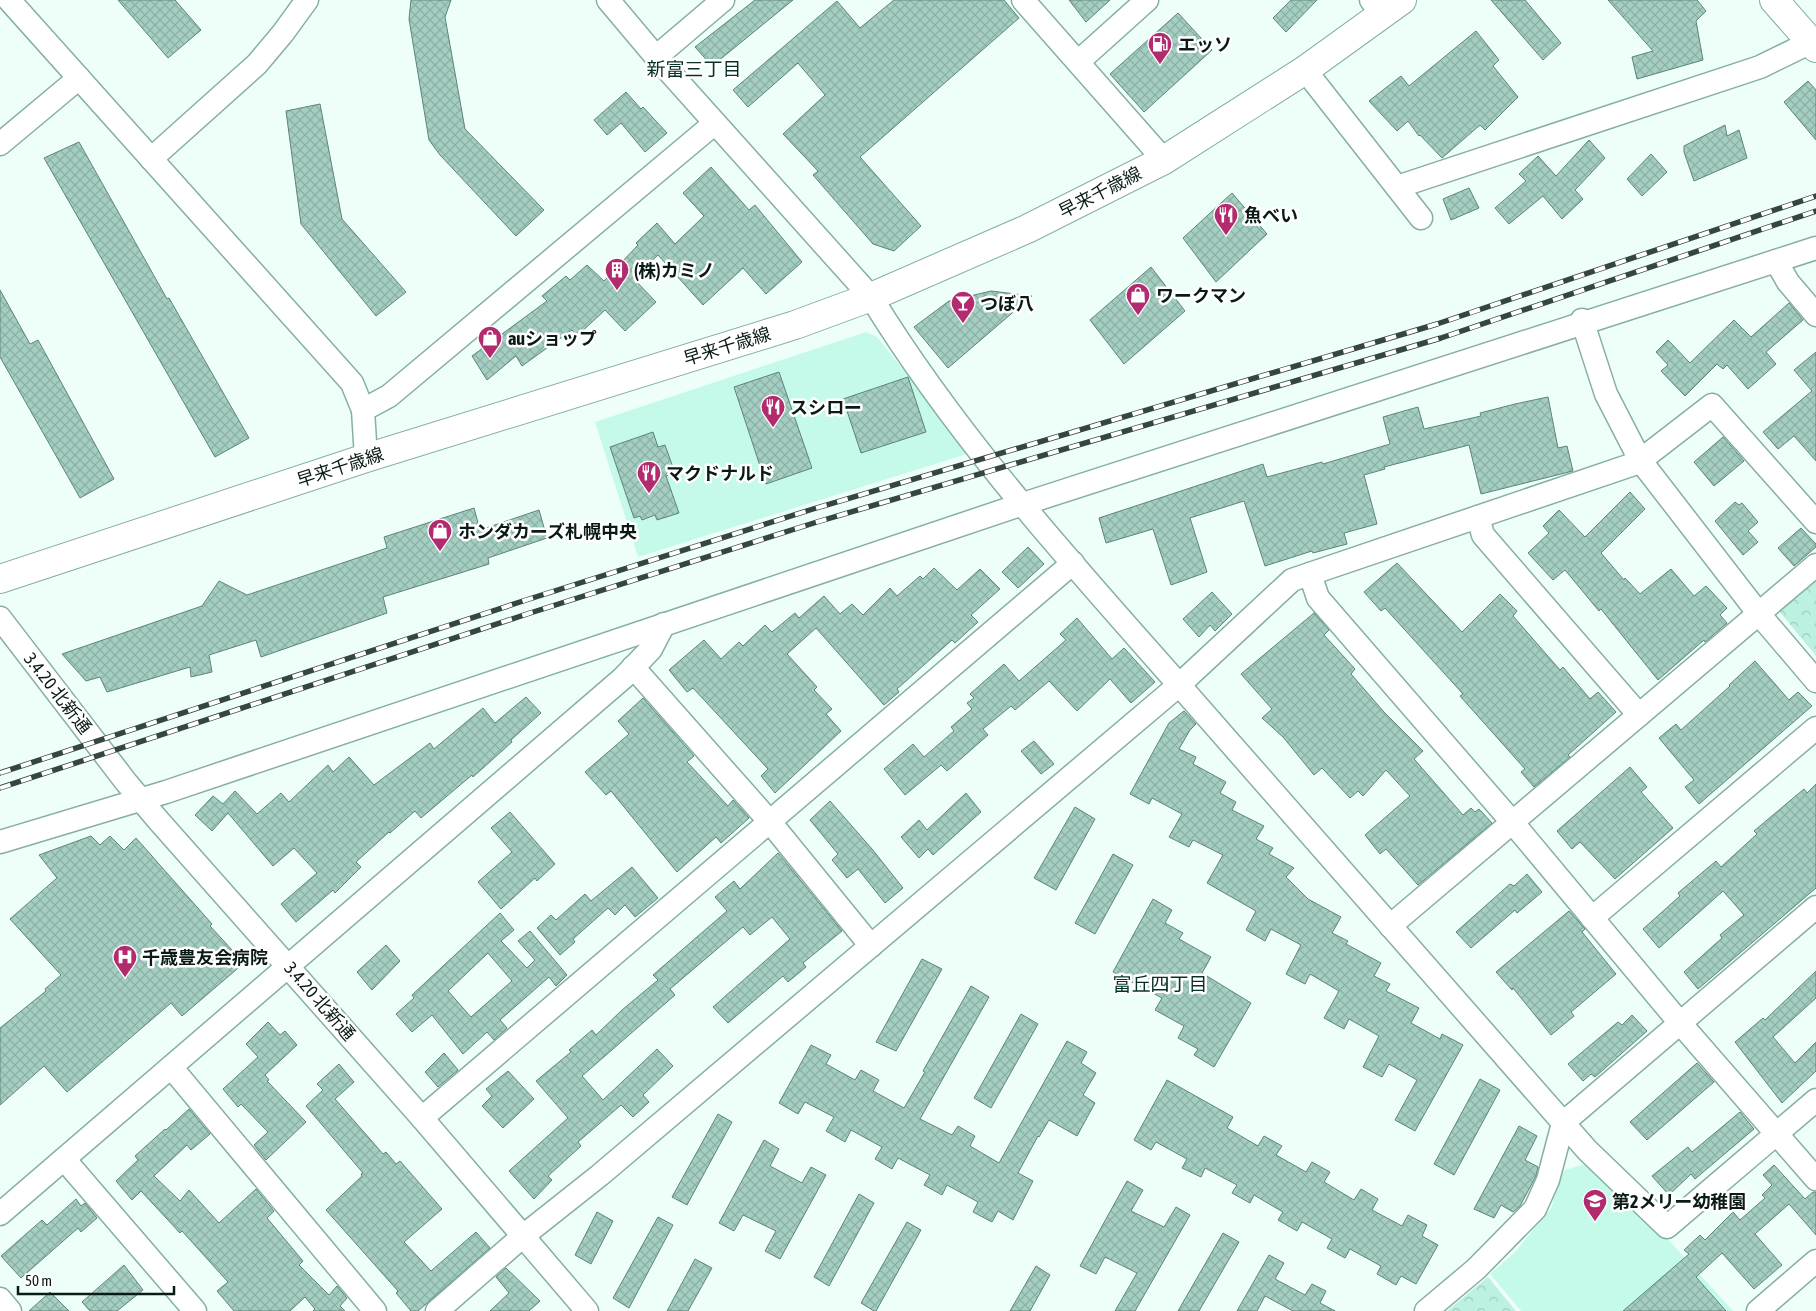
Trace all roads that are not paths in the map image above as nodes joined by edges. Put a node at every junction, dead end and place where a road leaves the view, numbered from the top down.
1 (9, 0) edge
2 (307, 0) edge
3 (608, 0) edge
4 (723, 0) edge
5 (1024, 0) edge
6 (1147, 0) edge
7 (1774, 0) edge
8 (1386, 5) edge
9 (1813, 45) edge
10 (656, 57) junction
11 (1078, 62) junction
12 (1305, 70) junction
13 (79, 78) junction
14 (715, 122) junction
15 (0, 144) edge
16 (151, 159) junction
17 (1164, 160) junction
18 (1397, 187) junction
19 (1421, 218) dead end
20 (1816, 248) edge
21 (1776, 262) junction
22 (871, 297) junction
23 (1816, 316) edge
24 (1582, 322) junction
25 (363, 410) junction
26 (366, 458) junction
27 (1640, 460) junction
28 (1022, 504) junction
29 (1478, 517) junction
30 (1816, 522) edge
31 (1072, 563) junction
32 (1816, 565) edge
33 (1310, 574) junction
34 (0, 579) edge
35 (1759, 614) junction
36 (0, 618) edge
37 (664, 624) junction
38 (633, 667) junction
39 (1816, 681) edge
40 (1179, 685) junction
41 (1639, 715) junction
42 (1816, 728) edge
43 (140, 798) junction
44 (770, 822) junction
45 (1512, 823) junction
46 (0, 842) edge
47 (1816, 907) edge
48 (1592, 918) junction
49 (1390, 926) junction
50 (871, 946) junction
51 (288, 966) junction
52 (1680, 1023) junction
53 (171, 1067) junction
54 (1816, 1100) edge
55 (422, 1118) junction
56 (1563, 1123) junction
57 (1776, 1134) junction
58 (64, 1159) junction
59 (1816, 1179) edge
60 (0, 1214) edge
61 (523, 1236) junction
62 (1816, 1261) edge
63 (0, 1299) edge
64 (10, 1311) edge
65 (196, 1311) edge
66 (375, 1311) edge
67 (437, 1311) edge
68 (587, 1311) edge
69 (1426, 1311) edge
70 (1758, 1311) edge

1 - 13 street
2 - 16 street
3 - 10 street
4 - 10 street
5 - 11 street
6 - 11 street
7 - 9 main road
8 - 12 main road, 早来千歳線
9 - 18 street
10 - 14 street
11 - 17 street
12 - 17 main road, 早来千歳線
12 - 18 street
13 - 15 street
13 - 16 street
14 - 22 street
14 - 25 street
16 - 25 street
17 - 22 main road, 早来千歳線
18 - 19 street
20 - 21 street
21 - 23 street
21 - 24 street
22 - 26 main road, 早来千歳線
22 - 28 street
24 - 27 street
24 - 28 street
25 - 26 street
26 - 34 main road, 早来千歳線
27 - 29 street
27 - 30 street
27 - 35 street
28 - 31 street
28 - 37 street
29 - 33 street
29 - 41 street
31 - 40 street
31 - 44 street
32 - 35 street
33 - 40 street
33 - 45 street
35 - 39 street
35 - 41 street
36 - 43 street, 3.4.20 北新通
37 - 38 street
37 - 43 street
38 - 44 street
38 - 51 street
40 - 49 street
40 - 50 street
41 - 45 street
42 - 48 street
43 - 46 street
43 - 51 street, 3.4.20 北新通
44 - 50 street
44 - 55 street
45 - 48 street
45 - 49 street
47 - 52 street
48 - 52 street
49 - 56 street
50 - 61 street
51 - 53 street
51 - 55 street, 3.4.20 北新通
52 - 56 street
52 - 57 street
53 - 58 street
53 - 66 street
54 - 57 street
55 - 61 street, 3.4.20 北新通
56 - 57 street
56 - 69 street
57 - 59 street
58 - 60 street
58 - 65 street
61 - 67 street
61 - 68 street, 3.4.20 北新通
62 - 70 street
63 - 64 street

